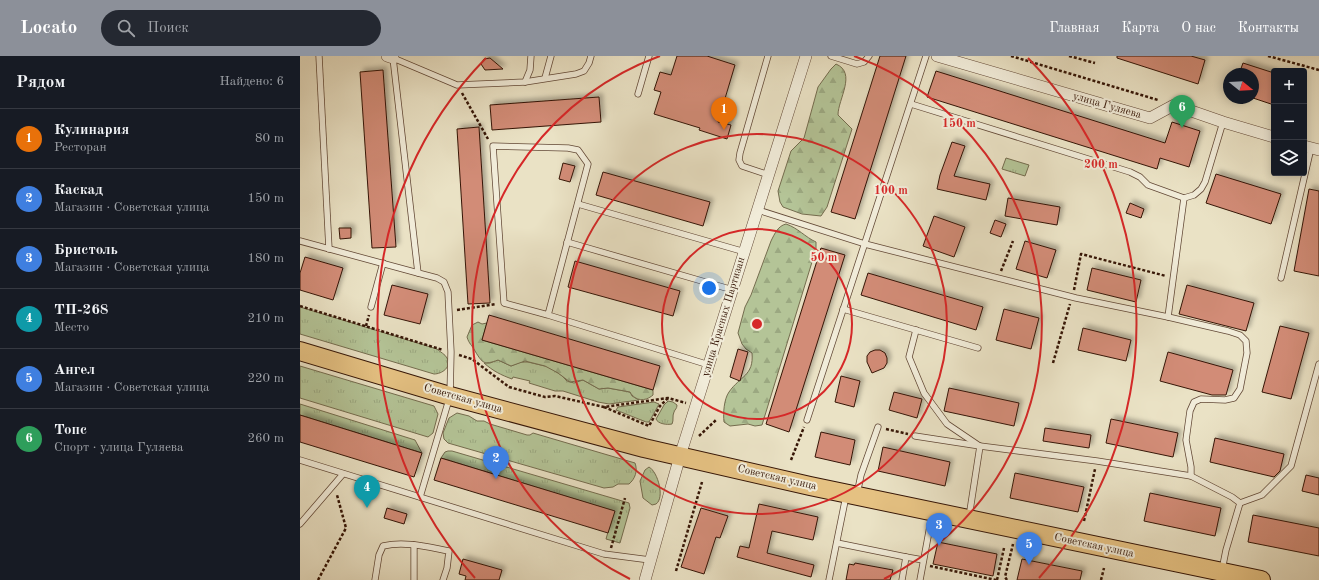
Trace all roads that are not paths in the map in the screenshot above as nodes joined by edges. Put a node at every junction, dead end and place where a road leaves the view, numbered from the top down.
1 (319, 56) edge
2 (531, 56) edge
3 (551, 56) edge
4 (591, 56) edge
5 (649, 56) edge
6 (768, 56) edge
7 (806, 56) edge
8 (831, 56) edge
9 (869, 56) edge
10 (926, 56) edge
11 (937, 56) edge
12 (390, 57) edge
13 (545, 78) junction
14 (524, 82) junction
15 (638, 94) dead end
16 (911, 104) junction
17 (1222, 122) junction
18 (1271, 136) edge
19 (1311, 148) edge
20 (769, 175) junction
21 (1184, 198) junction
22 (578, 204) junction
23 (758, 210) junction
24 (300, 241) edge
25 (567, 242) junction
26 (865, 244) junction
27 (329, 249) junction
28 (745, 252) junction
29 (383, 263) junction
30 (418, 272) junction
31 (1281, 278) dead end
32 (733, 290) junction
33 (371, 306) dead end
34 (844, 309) junction
35 (548, 315) junction
36 (1168, 317) junction
37 (916, 330) junction
38 (978, 348) dead end
39 (300, 351) edge
40 (1319, 364) edge
41 (709, 365) junction
42 (450, 396) junction
43 (806, 420) road end
44 (878, 427) road end
45 (915, 436) road end
46 (980, 446) junction
47 (680, 456) junction
48 (300, 460) edge
49 (343, 474) junction
50 (1190, 476) junction
51 (851, 495) junction
52 (420, 497) junction
53 (1240, 503) junction
54 (933, 512) junction
55 (968, 520) junction
56 (300, 524) edge
57 (837, 543) junction
58 (414, 545) junction
59 (906, 557) junction
60 (650, 560) junction
61 (923, 562) junction
62 (1222, 572) junction
63 (1252, 579) edge
64 (375, 580) edge
65 (414, 580) edge
66 (443, 580) edge
67 (645, 580) edge
68 (829, 580) edge
69 (902, 580) edge
70 (920, 580) edge

1 - 27 lane
2 - 14 lane
3 - 13 lane
4 - 13 lane
5 - 15 lane
6 - 20 lane
7 - 20 street, улица Красных Партизан
8 - 9 lane
10 - 16 lane
11 - 17 street, улица Гуляева
12 - 14 lane
12 - 30 lane
13 - 14 lane
16 - 21 lane
16 - 26 lane
17 - 18 street
17 - 21 lane
19 - 31 lane
20 - 23 street, улица Красных Партизан
21 - 36 lane
22 - 25 lane
22 - 28 lane
22 - 35 lane
23 - 26 lane
23 - 28 street, улица Красных Партизан
24 - 27 lane
25 - 32 lane
25 - 35 lane
26 - 34 lane
26 - 36 lane
27 - 29 lane
28 - 32 street, улица Красных Партизан
29 - 30 lane
29 - 33 lane
30 - 42 lane
32 - 41 street, улица Красных Партизан
34 - 37 lane
34 - 43 lane
35 - 41 lane
36 - 50 lane
37 - 38 lane
37 - 46 lane
39 - 42 main road, Советская улица
40 - 53 lane
41 - 47 street, улица Красных Партизан
42 - 47 main road, Советская улица
42 - 52 lane
44 - 51 lane
45 - 46 lane
46 - 50 lane
46 - 55 lane
47 - 51 main road, Советская улица
47 - 60 street, улица Красных Партизан
48 - 49 lane
49 - 52 lane
49 - 56 lane
50 - 53 lane
51 - 54 main road, Советская улица
51 - 57 lane
52 - 60 lane
53 - 62 lane
54 - 55 main road, Советская улица
54 - 61 lane
55 - 62 main road, Советская улица
57 - 59 lane
57 - 68 lane
58 - 64 lane
58 - 65 lane
58 - 66 lane
59 - 61 lane
59 - 69 lane
60 - 67 street, улица Красных Партизан
61 - 70 lane
62 - 63 main road, Советская улица

